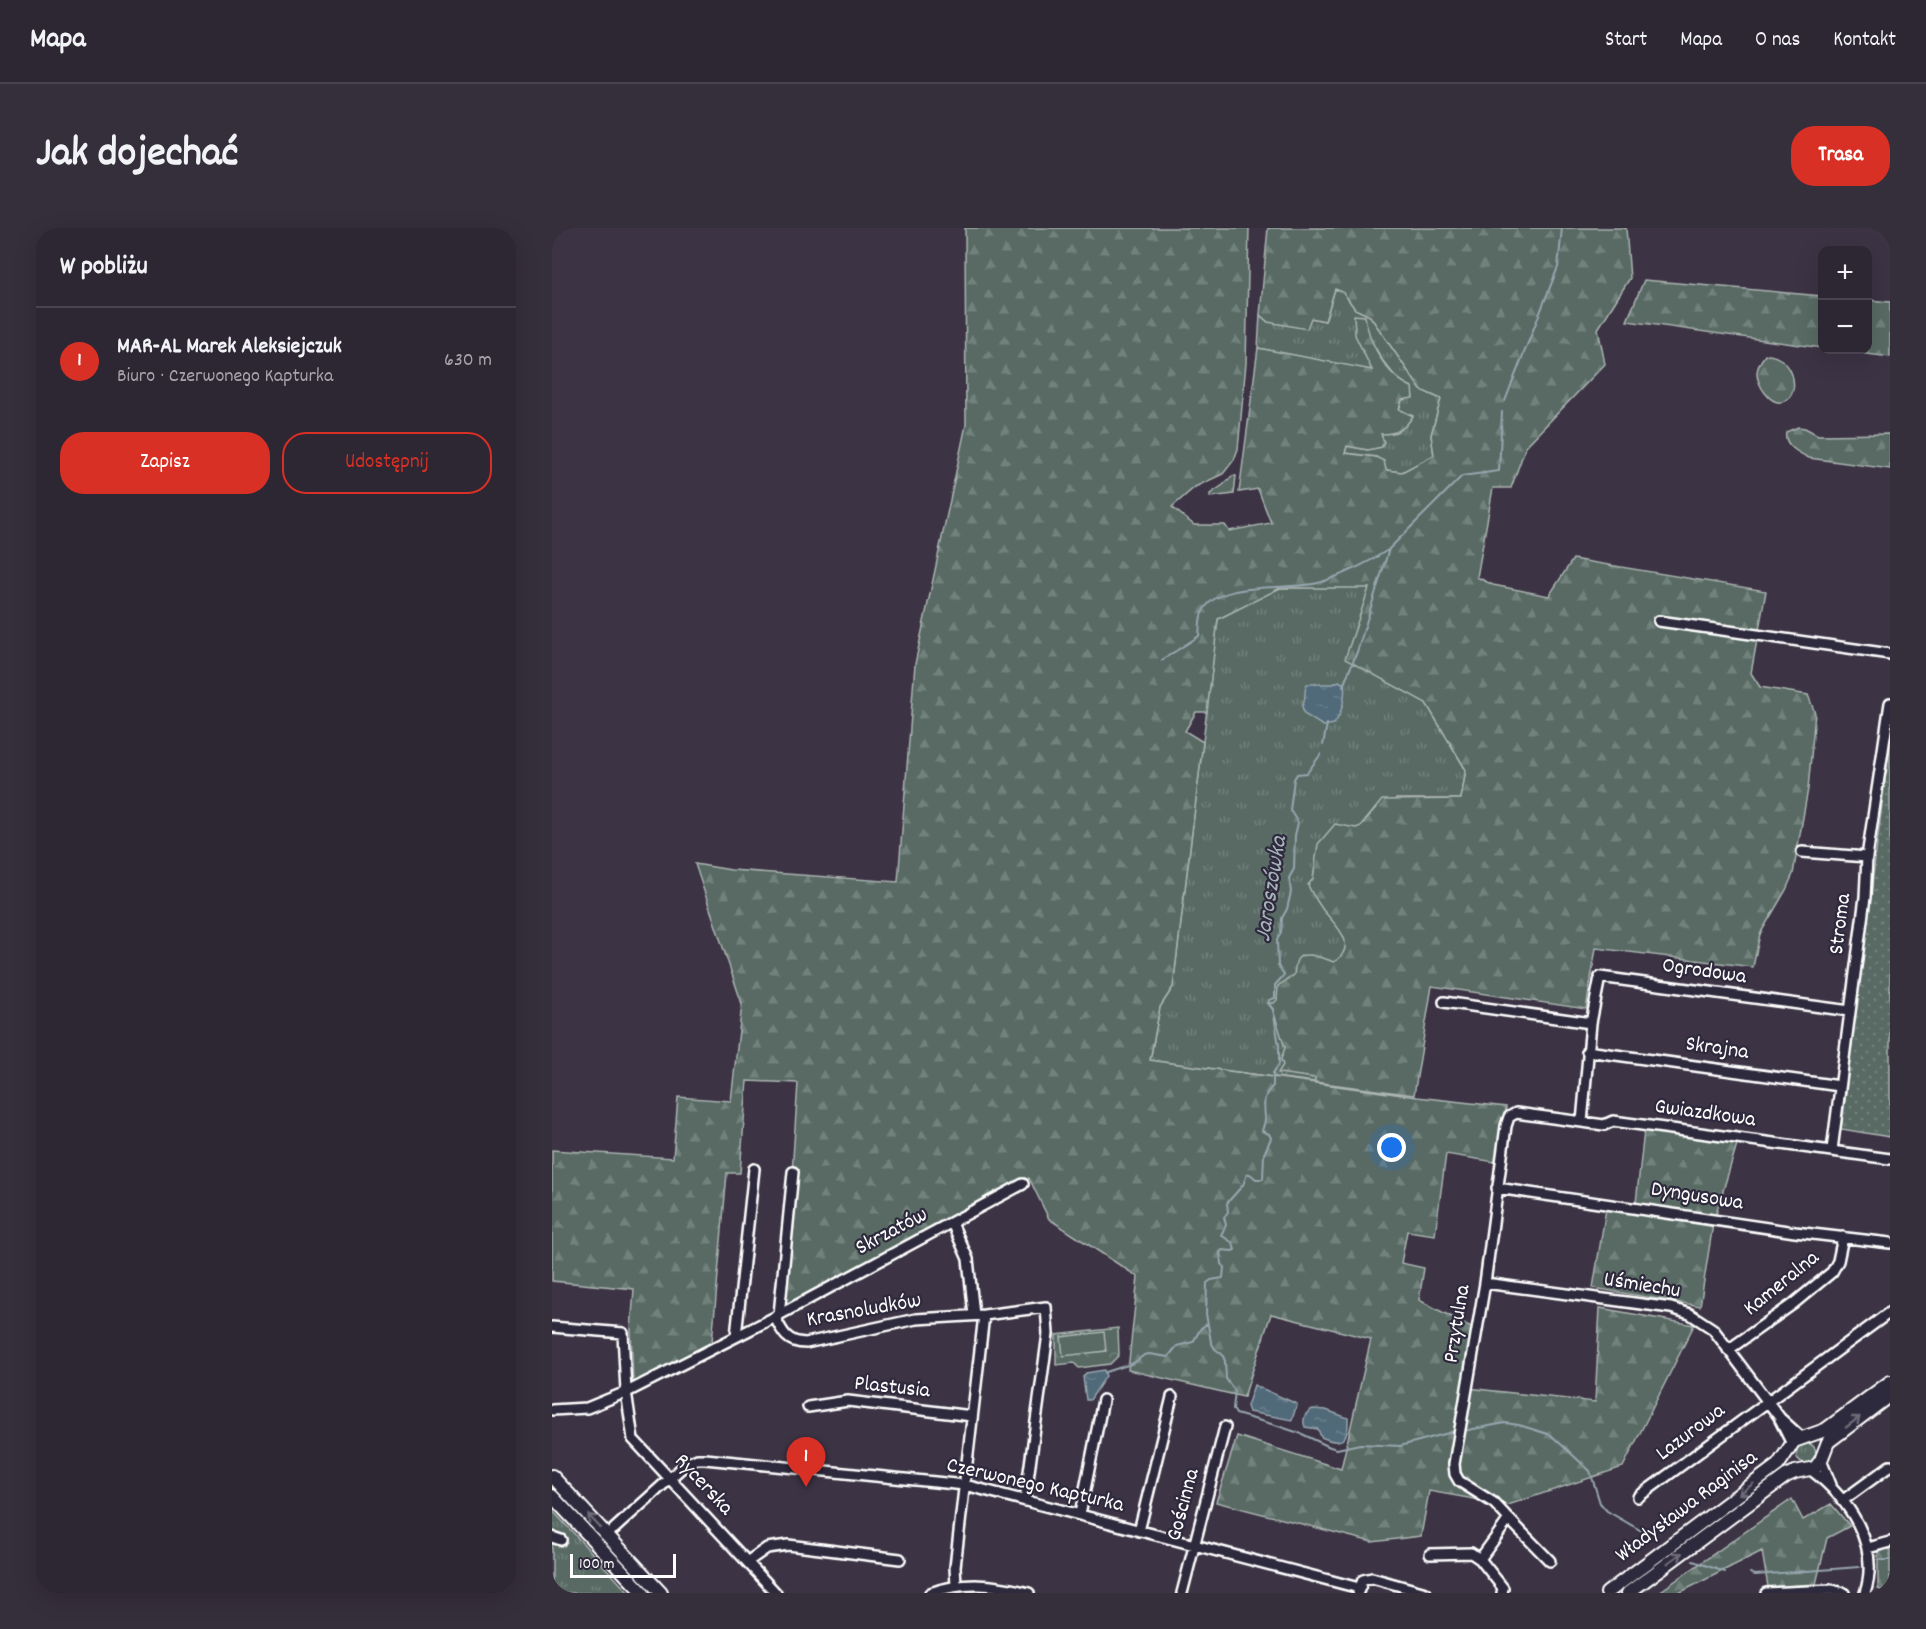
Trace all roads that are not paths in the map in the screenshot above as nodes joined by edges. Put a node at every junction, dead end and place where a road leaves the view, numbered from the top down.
1 (1659, 621) dead end
2 (1890, 654) edge
3 (1890, 703) edge
4 (1802, 852) dead end
5 (1867, 857) junction
6 (1444, 1002) dead end
7 (1850, 1011) junction
8 (1591, 1023) junction
9 (1587, 1051) junction
10 (1840, 1086) junction
11 (1516, 1113) joint
12 (1582, 1122) junction
13 (1832, 1150) junction
14 (1890, 1159) edge
15 (754, 1169) dead end
16 (794, 1172) dead end
17 (1023, 1184) dead end
18 (1497, 1188) junction
19 (952, 1223) junction
20 (1843, 1237) junction
21 (1890, 1243) edge
22 (1485, 1283) junction
23 (1890, 1312) edge
24 (984, 1315) junction
25 (777, 1316) junction
26 (974, 1316) junction
27 (552, 1327) edge
28 (736, 1336) junction
29 (1728, 1350) junction
30 (1890, 1382) edge
31 (626, 1391) junction
32 (1890, 1395) edge
33 (1172, 1397) dead end
34 (1103, 1400) dead end
35 (1767, 1401) junction
36 (808, 1407) dead end
37 (552, 1410) edge
38 (972, 1416) junction
39 (1225, 1427) dead end
40 (1797, 1442) junction
41 (1821, 1457) junction
42 (1890, 1466) edge
43 (1807, 1470) junction
44 (552, 1476) edge
45 (669, 1478) junction
46 (964, 1485) junction
47 (1833, 1490) junction
48 (552, 1496) edge
49 (1638, 1497) dead end
50 (1025, 1501) junction
51 (1842, 1501) junction
52 (1080, 1514) junction
53 (1509, 1519) junction
54 (614, 1529) dead end
55 (1140, 1531) junction
56 (1890, 1542) edge
57 (1193, 1546) junction
58 (1868, 1548) junction
59 (1430, 1554) dead end
60 (1480, 1558) junction
61 (900, 1559) dead end
62 (1550, 1561) dead end
63 (747, 1562) junction
64 (648, 1580) junction
65 (956, 1585) junction
66 (640, 1590) edge
67 (1358, 1591) edge
68 (661, 1593) edge
69 (776, 1593) edge
70 (930, 1593) edge
71 (1029, 1593) edge
72 (1182, 1593) edge
73 (1426, 1593) edge
74 (1502, 1593) edge
75 (1607, 1593) edge
76 (1628, 1593) edge
77 (1766, 1593) edge
78 (1844, 1593) edge
79 (1865, 1593) edge

1 - 2 street
3 - 5 street, Stroma
4 - 5 street
5 - 7 street, Stroma
6 - 8 street
7 - 8 street, Ogrodowa
7 - 10 street, Stroma
8 - 9 street, Ogrodowa
9 - 10 street, Skrajna
9 - 12 street, Ogrodowa
10 - 13 street, Stroma
11 - 12 street, Gwiazdkowa
11 - 18 street, Przytulna
12 - 13 street, Gwiazdkowa
13 - 14 street, Gwiazdkowa
15 - 28 street
16 - 25 street
17 - 19 street, Skrzatów
18 - 20 street, Dyngusowa
18 - 22 street, Przytulna
19 - 25 street, Skrzatów
19 - 26 street
20 - 21 street, Dyngusowa
20 - 29 street, Kameralna
22 - 29 street, Uśmiechu
22 - 53 street, Przytulna
23 - 35 street, Lazurowa
24 - 26 street, Krasnoludków
24 - 38 street
24 - 50 street, Krasnoludków
25 - 26 street, Krasnoludków
25 - 28 street, Skrzatów
27 - 31 street
28 - 31 street, Skrzatów
29 - 35 street, Uśmiechu
30 - 40 main road, Władysława Raginisa
31 - 37 street, Skrzatów
31 - 45 street, Rycerska
41 -> 32 main road
33 - 55 street
34 - 52 street
35 - 40 street, Uśmiechu
35 - 49 street, Lazurowa
36 - 38 street, Plastusia
38 - 46 street
39 - 57 street, Gościnna
40 - 41 main road
40 - 43 main road
40 -> 75 main road, Władysława Raginisa
41 - 43 main road
41 - 47 street
42 - 51 street
43 - 47 street
76 -> 43 main road, Władysława Raginisa
64 -> 44 main road
45 - 46 street, Czerwonego Kapturka
45 - 54 street, Czerwonego Kapturka
45 - 63 street, Rycerska
46 - 50 street, Czerwonego Kapturka
46 - 65 street
47 - 51 street
48 - 66 main road
50 - 52 street, Czerwonego Kapturka
51 - 58 street
52 - 55 street, Czerwonego Kapturka
53 - 60 street
53 - 62 street, Przytulna
55 - 57 street, Czerwonego Kapturka
56 - 58 street
57 - 67 street, Czerwonego Kapturka
57 - 72 street, Gościnna
58 - 79 street
59 - 60 street
60 - 74 street
61 - 63 street
63 - 69 street, Rycerska
64 - 66 main road
64 - 68 main road
65 - 70 street
65 - 71 street
67 - 73 street
77 - 78 street

